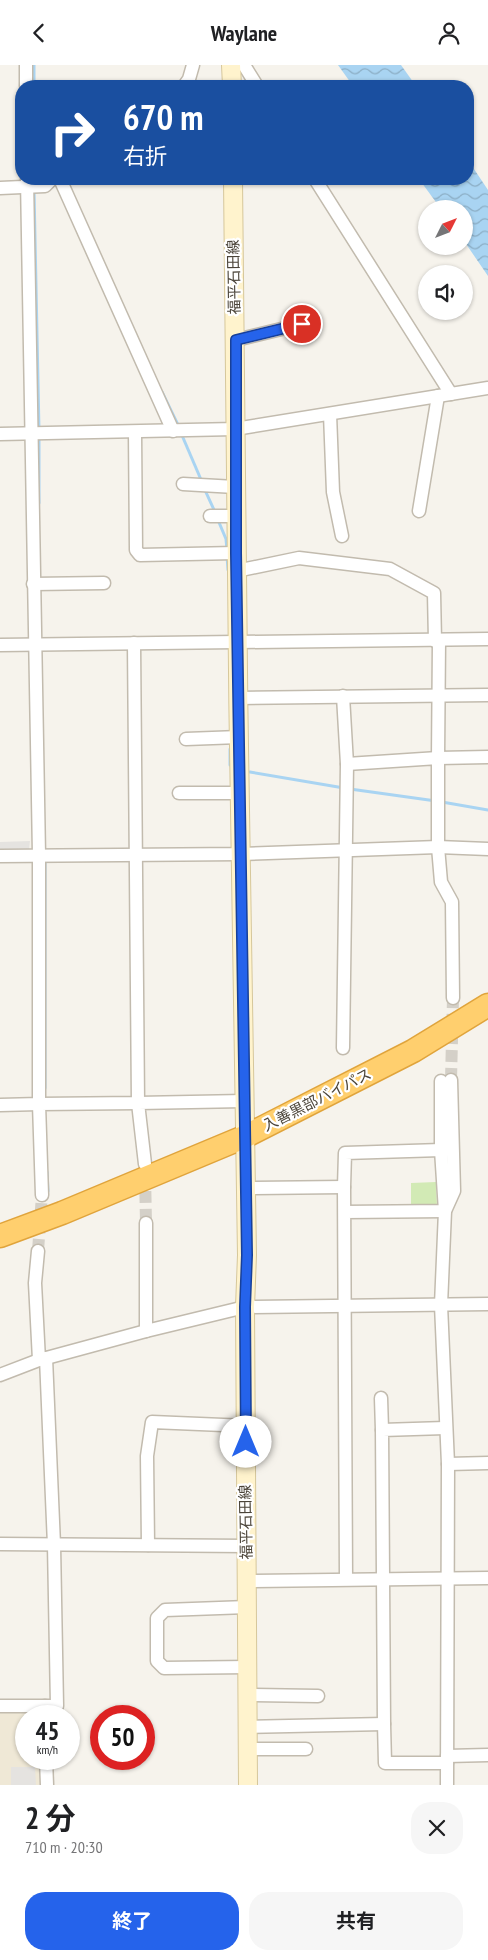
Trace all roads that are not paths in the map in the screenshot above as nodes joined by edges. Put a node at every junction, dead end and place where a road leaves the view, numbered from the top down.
1 (26, 65) edge
2 (193, 65) edge
3 (231, 65) edge
4 (244, 65) edge
5 (26, 80) edge
6 (187, 80) edge
7 (232, 80) edge
8 (253, 80) edge
9 (16, 185) edge
10 (27, 185) edge
11 (63, 185) edge
12 (233, 185) edge
13 (319, 185) edge
14 (0, 188) edge
15 (302, 324) dead end
16 (236, 340) junction
17 (488, 388) edge
18 (451, 394) junction
19 (438, 396) junction
20 (330, 413) junction
21 (235, 429) junction
22 (174, 431) junction
23 (135, 432) junction
24 (0, 433) edge
25 (31, 433) junction
26 (183, 484) dead end
27 (235, 487) junction
28 (419, 511) dead end
29 (210, 516) dead end
30 (235, 516) junction
31 (342, 536) dead end
32 (236, 553) junction
33 (236, 571) junction
34 (104, 583) dead end
35 (33, 584) junction
36 (488, 639) edge
37 (237, 641) junction
38 (437, 641) junction
39 (134, 643) junction
40 (0, 645) edge
41 (34, 645) junction
42 (438, 694) junction
43 (488, 695) edge
44 (342, 696) junction
45 (238, 698) junction
46 (239, 737) junction
47 (186, 739) dead end
48 (488, 757) edge
49 (438, 758) junction
50 (347, 764) junction
51 (179, 793) dead end
52 (240, 793) junction
53 (438, 847) junction
54 (345, 849) junction
55 (488, 849) edge
56 (241, 854) junction
57 (39, 855) junction
58 (136, 855) junction
59 (0, 856) edge
60 (453, 998) tunnel mouth
61 (488, 1005) edge
62 (343, 1048) dead end
63 (244, 1101) junction
64 (138, 1103) junction
65 (39, 1104) junction
66 (0, 1105) edge
67 (244, 1137) junction
68 (441, 1150) junction
69 (145, 1164) tunnel mouth
70 (344, 1187) junction
71 (246, 1188) junction
72 (42, 1195) tunnel mouth
73 (445, 1211) junction
74 (345, 1212) junction
75 (146, 1223) tunnel mouth
76 (0, 1236) edge
77 (38, 1251) tunnel mouth
78 (488, 1304) edge
79 (346, 1305) junction
80 (441, 1305) junction
81 (245, 1307) junction
82 (146, 1331) junction
83 (42, 1359) junction
84 (0, 1375) edge
85 (381, 1398) dead end
86 (247, 1426) junction
87 (445, 1428) junction
88 (382, 1429) junction
89 (488, 1463) edge
90 (448, 1464) junction
91 (0, 1544) edge
92 (54, 1545) junction
93 (148, 1545) junction
94 (247, 1546) junction
95 (383, 1578) junction
96 (446, 1578) junction
97 (488, 1578) edge
98 (346, 1579) junction
99 (247, 1581) junction
100 (247, 1607) junction
101 (248, 1667) junction
102 (248, 1695) junction
103 (318, 1696) dead end
104 (56, 1705) edge
105 (0, 1706) edge
106 (15, 1708) edge
107 (384, 1724) junction
108 (248, 1727) junction
109 (248, 1749) junction
110 (306, 1749) dead end
111 (488, 1755) edge
112 (447, 1759) junction
113 (46, 1770) edge
114 (47, 1785) edge
115 (248, 1785) edge
116 (447, 1785) edge

1 - 5 street
2 - 6 street
3 - 7 main road
4 - 8 street
9 - 14 street
10 - 25 street
11 - 22 street
12 - 16 main road, 福平石田線
13 - 18 street
15 - 16 street
16 - 21 main road, 福平石田線
17 - 18 street
18 - 19 street
19 - 20 street
19 - 28 street
20 - 21 street
20 - 31 street
21 - 22 street
21 - 27 main road, 福平石田線
22 - 23 street
23 - 25 street
23 - 32 street
24 - 25 street
25 - 35 street
26 - 27 street
27 - 30 main road, 福平石田線
29 - 30 street
30 - 32 main road, 福平石田線
32 - 33 main road, 福平石田線
33 - 37 main road, 福平石田線
33 - 38 street
34 - 35 street
35 - 41 street
36 - 38 street
37 - 38 street
37 - 39 street
37 - 45 main road, 福平石田線
38 - 42 street
39 - 41 street
39 - 58 street
40 - 41 street
41 - 57 street
42 - 43 street
42 - 44 street
42 - 49 street
44 - 45 street
44 - 50 street
45 - 46 main road, 福平石田線
46 - 47 street
46 - 52 main road, 福平石田線
48 - 49 street
49 - 50 street
49 - 53 street
50 - 54 street
51 - 52 street
52 - 56 main road, 福平石田線
53 - 54 street
53 - 55 street
53 - 60 street
54 - 56 street
54 - 62 street
56 - 58 street
56 - 63 main road, 福平石田線
57 - 58 street
57 - 59 street
57 - 65 street
58 - 64 street
61 - 67 highway, 入善黒部バイパス
63 - 64 street
63 - 67 main road, 福平石田線
64 - 65 street
64 - 69 street
65 - 66 street
65 - 72 street
67 - 71 main road, 福平石田線
67 - 76 highway, 入善黒部バイパス
68 - 70 street
68 - 73 street
68 - 73 street
70 - 71 street
70 - 74 street
71 - 81 main road, 福平石田線
73 - 74 street
73 - 80 street
74 - 79 street
75 - 82 street
77 - 83 street
78 - 80 street
79 - 80 street
79 - 81 street
79 - 98 street
80 - 87 street
81 - 82 street
81 - 86 main road, 福平石田線
82 - 83 street
83 - 84 street
83 - 92 street
85 - 88 street
86 - 93 street
86 - 94 main road, 福平石田線
87 - 88 street
87 - 90 street
88 - 95 street
89 - 90 street
90 - 96 street
91 - 92 street
92 - 93 street
92 - 104 street
93 - 94 street
94 - 99 main road, 福平石田線
95 - 96 street
95 - 98 street
95 - 107 street
96 - 97 street
96 - 112 street
98 - 99 street
99 - 100 main road, 福平石田線
100 - 101 main road, 福平石田線
100 - 101 street
101 - 102 main road, 福平石田線
102 - 103 street
102 - 108 main road, 福平石田線
105 - 106 street
107 - 108 street
107 - 112 street
108 - 109 main road, 福平石田線
109 - 110 street
109 - 115 main road, 福平石田線
111 - 112 street
112 - 116 street
113 - 114 street

